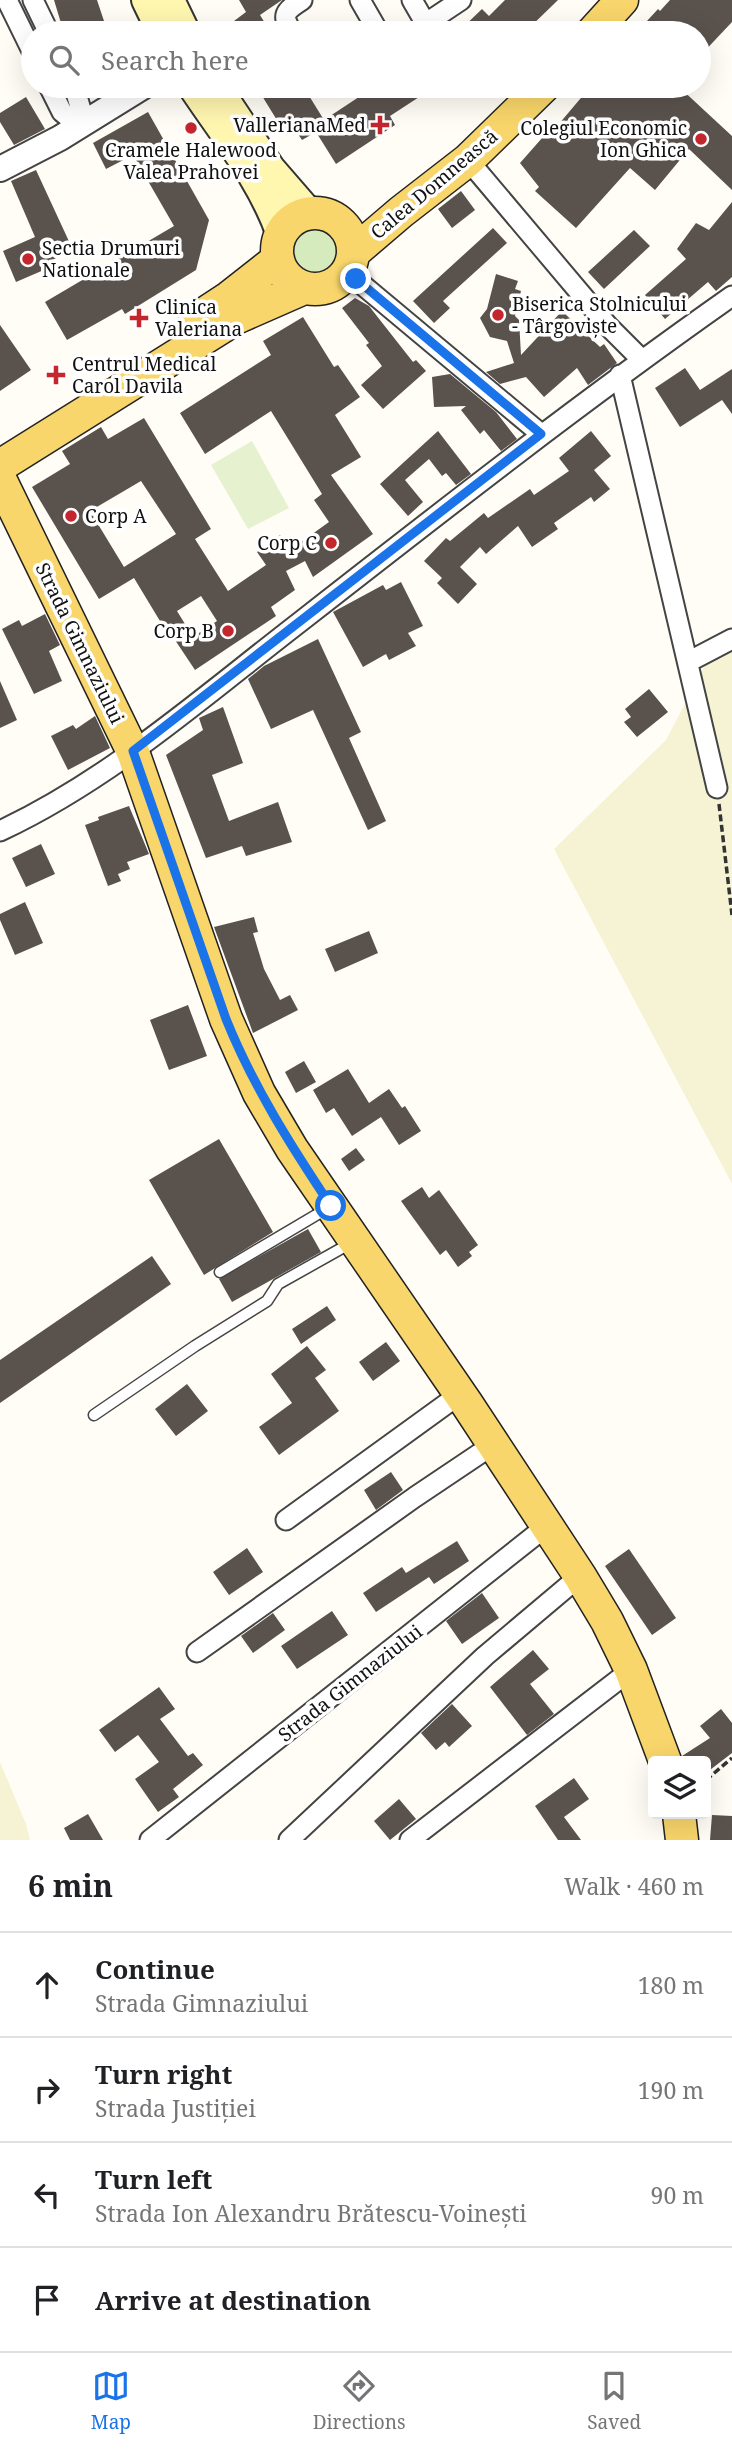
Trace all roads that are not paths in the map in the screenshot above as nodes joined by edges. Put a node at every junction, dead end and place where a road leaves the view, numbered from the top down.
1 (7, 0) edge
2 (33, 0) edge
3 (146, 0) edge
4 (170, 0) edge
5 (302, 0) edge
6 (360, 0) edge
7 (412, 0) edge
8 (461, 0) edge
9 (604, 0) edge
10 (622, 0) edge
11 (43, 21) edge
12 (156, 21) edge
13 (180, 21) edge
14 (285, 21) edge
15 (372, 21) edge
16 (426, 21) edge
17 (430, 21) edge
18 (585, 21) edge
19 (603, 21) edge
20 (21, 29) edge
21 (55, 98) edge
22 (78, 98) edge
23 (124, 98) edge
24 (200, 98) edge
25 (224, 98) edge
26 (511, 98) edge
27 (532, 98) edge
28 (79, 126) junction
29 (468, 160) junction
30 (0, 169) edge
31 (322, 216) junction
32 (280, 247) junction
33 (350, 262) junction
34 (304, 288) junction
35 (732, 296) edge
36 (642, 360) junction
37 (620, 375) junction
38 (541, 434) junction
39 (0, 445) edge
40 (1, 477) edge
41 (732, 639) edge
42 (688, 662) junction
43 (133, 751) junction
44 (717, 788) road end
45 (0, 831) edge
46 (331, 1206) junction
47 (354, 1241) junction
48 (220, 1272) dead end
49 (460, 1394) junction
50 (94, 1415) dead end
51 (494, 1444) junction
52 (286, 1520) dead end
53 (548, 1525) junction
54 (580, 1576) junction
55 (197, 1652) dead end
56 (631, 1670) junction
57 (664, 1756) edge
58 (680, 1819) edge
59 (150, 1840) edge
60 (289, 1840) edge
61 (410, 1840) edge
62 (682, 1840) edge

1 - 20 street
2 - 11 street
3 - 12 main road
4 - 13 main road
5 - 14 street
6 - 15 street
7 - 16 street
8 - 17 street
9 - 18 main road
10 - 19 main road
21 - 28 street
22 - 28 street
23 - 28 street
24 - 32 main road
25 - 31 main road
26 - 31 main road, Calea Domnească
27 - 29 main road, Calea Domnească
28 - 30 street
29 - 33 main road, Calea Domnească
29 - 36 street
31 - 32 main road
31 - 33 main road
32 - 34 main road
32 - 39 main road
33 - 34 main road
33 - 38 street
34 - 40 main road
35 - 36 street
36 - 37 street
37 - 38 street
37 - 42 street
38 - 43 street
40 - 43 main road, Strada Gimnaziului
41 - 42 street
42 - 44 street
43 - 45 street
43 - 46 main road, Strada Gimnaziului
46 - 47 main road, Strada Gimnaziului
46 - 48 lane
47 - 49 main road, Strada Gimnaziului
47 - 50 lane
49 - 51 main road, Strada Gimnaziului
49 - 52 street
51 - 53 main road, Strada Gimnaziului
51 - 55 street
53 - 54 main road, Strada Gimnaziului
53 - 59 street, Strada Gimnaziului
54 - 56 main road, Strada Gimnaziului
54 - 60 street
56 - 57 main road, Strada Gimnaziului
56 - 61 street
58 - 62 main road

